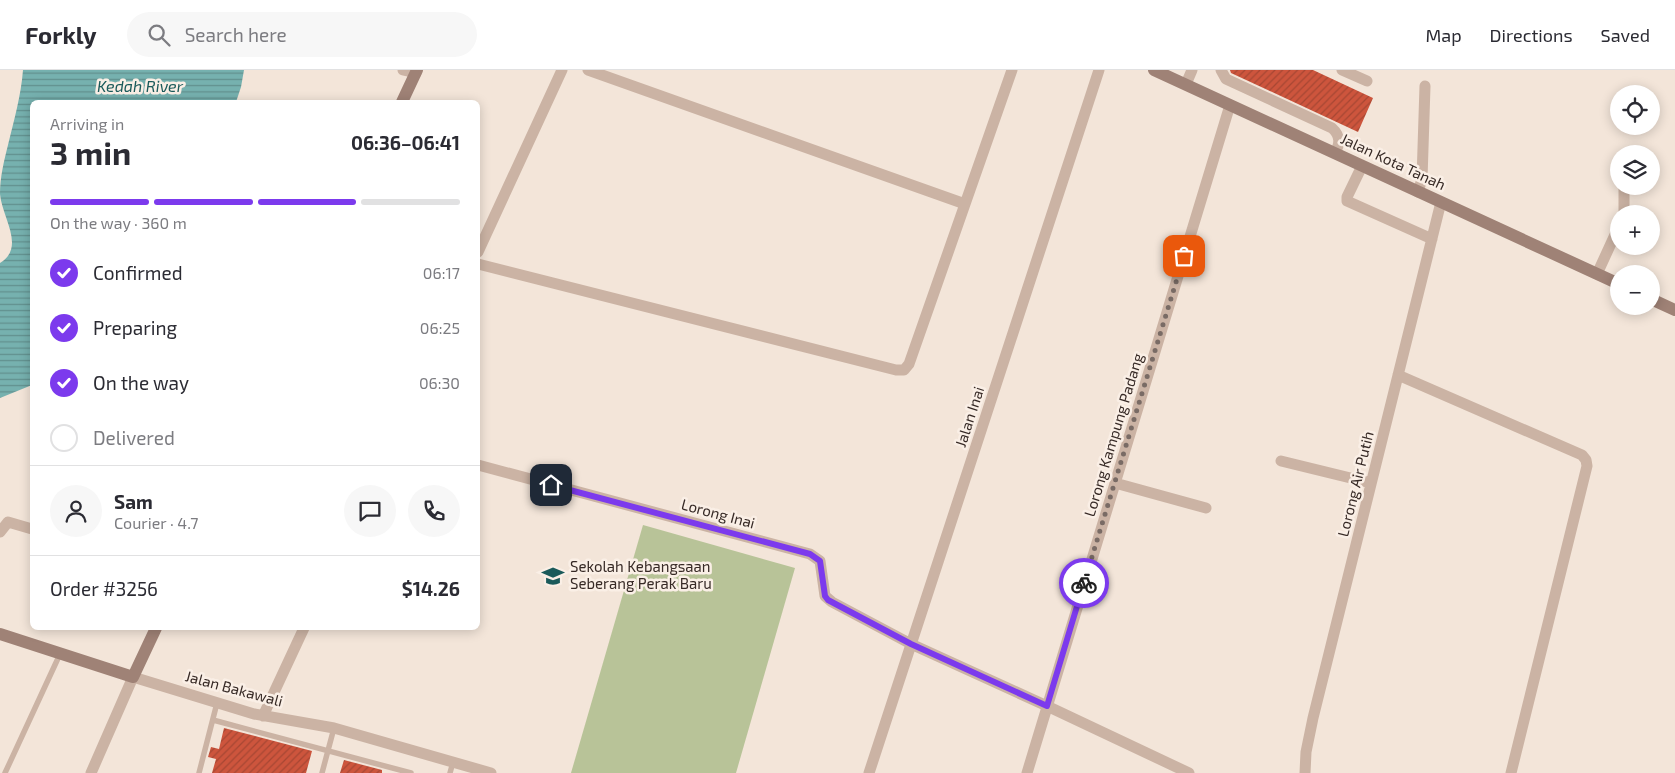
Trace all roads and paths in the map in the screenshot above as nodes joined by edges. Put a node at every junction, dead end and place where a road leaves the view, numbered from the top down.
1 (562, 70) edge
2 (588, 70) edge
3 (1012, 70) edge
4 (1099, 70) edge
5 (1154, 70) edge
6 (1192, 70) edge
7 (1221, 70) edge
8 (1342, 70) edge
9 (412, 71) edge
10 (1367, 81) dead end
11 (1186, 84) junction
12 (1425, 86) dead end
13 (403, 100) edge
14 (1230, 105) junction
15 (1336, 154) junction
16 (1362, 166) junction
17 (1418, 192) junction
18 (1441, 202) junction
19 (965, 204) junction
20 (1432, 239) junction
21 (1610, 246) edge
22 (480, 248) edge
23 (480, 265) edge
24 (1597, 274) junction
25 (1610, 280) edge
26 (1660, 303) edge
27 (1675, 310) edge
28 (1398, 376) junction
29 (1282, 461) dead end
30 (480, 466) edge
31 (1115, 482) junction
32 (1371, 483) junction
33 (1206, 508) dead end
34 (30, 528) edge
35 (0, 532) edge
36 (155, 630) edge
37 (303, 630) edge
38 (0, 634) edge
39 (911, 644) junction
40 (60, 654) junction
41 (133, 677) junction
42 (217, 703) junction
43 (1047, 706) junction
44 (263, 716) junction
45 (213, 720) junction
46 (334, 728) junction
47 (328, 751) junction
48 (452, 768) edge
49 (5, 773) edge
50 (91, 773) edge
51 (198, 773) edge
52 (322, 773) edge
53 (411, 773) edge
54 (491, 773) edge
55 (868, 773) edge
56 (1027, 773) edge
57 (1189, 773) edge
58 (1304, 773) edge
59 (1511, 773) edge

1 - 22 street
2 - 19 street
3 - 19 street
4 - 39 street, Jalan Inai
5 - 11 street, Jalan Kota Tanah
6 - 11 street
7 - 15 street
8 - 10 street
9 - 13 street
11 - 14 street, Jalan Kota Tanah
12 - 17 street
14 - 15 street, Jalan Kota Tanah
14 - 31 street, Lorong Kampung Padang
15 - 16 street, Jalan Kota Tanah
16 - 17 street, Jalan Kota Tanah
16 - 20 street
17 - 18 street, Jalan Kota Tanah
18 - 20 street, Lorong Air Putih
18 - 24 street, Jalan Kota Tanah
19 - 23 street
20 - 28 street, Lorong Air Putih
21 - 24 street
24 - 25 street, Jalan Kota Tanah
26 - 27 street
28 - 32 street, Lorong Air Putih
28 - 59 street
29 - 32 street
30 - 39 street, Lorong Inai
31 - 33 street
31 - 43 street, Lorong Kampung Padang
32 - 58 street, Lorong Air Putih
34 - 35 street
36 - 41 street
37 - 44 street
38 - 40 street, Jalan Bakawali
39 - 43 street
39 - 55 street, Jalan Inai
40 - 41 street, Jalan Bakawali
40 - 49 lane
41 - 42 street, Jalan Bakawali
41 - 50 street
42 - 44 street, Jalan Bakawali
42 - 45 lane
43 - 56 street, Lorong Kampung Padang
43 - 57 street
44 - 46 street, Jalan Bakawali
45 - 47 lane
45 - 51 lane
46 - 47 lane
46 - 48 street, Jalan Bakawali
47 - 52 lane
47 - 53 lane
48 - 54 street, Jalan Bakawali

